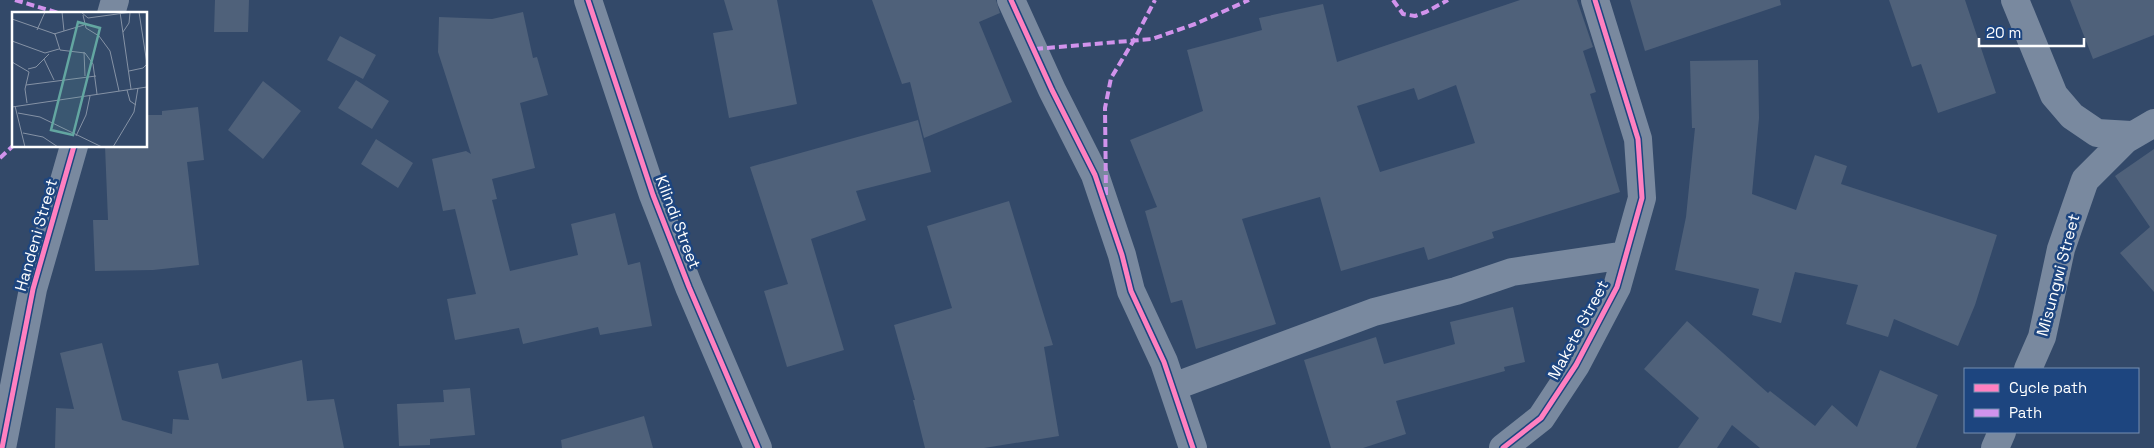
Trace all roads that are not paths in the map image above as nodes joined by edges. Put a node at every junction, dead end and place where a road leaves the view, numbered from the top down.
1 (588, 0) edge
2 (1011, 0) edge
3 (1595, 0) edge
4 (2015, 0) edge
5 (2143, 129) edge
6 (73, 148) edge
7 (1626, 255) junction
8 (2028, 368) edge
9 (1173, 387) junction
10 (2002, 433) edge
11 (2, 448) edge
12 (758, 448) edge
13 (1193, 448) edge
14 (1503, 448) edge
15 (1995, 448) edge

1 - 12 street, Kilindi Street
2 - 9 street
3 - 7 street, Makete Street
4 - 5 street
5 - 8 street, Misungwi Street
6 - 11 street, Handeni Street
7 - 9 street
7 - 14 street, Makete Street
9 - 13 street
10 - 15 street

